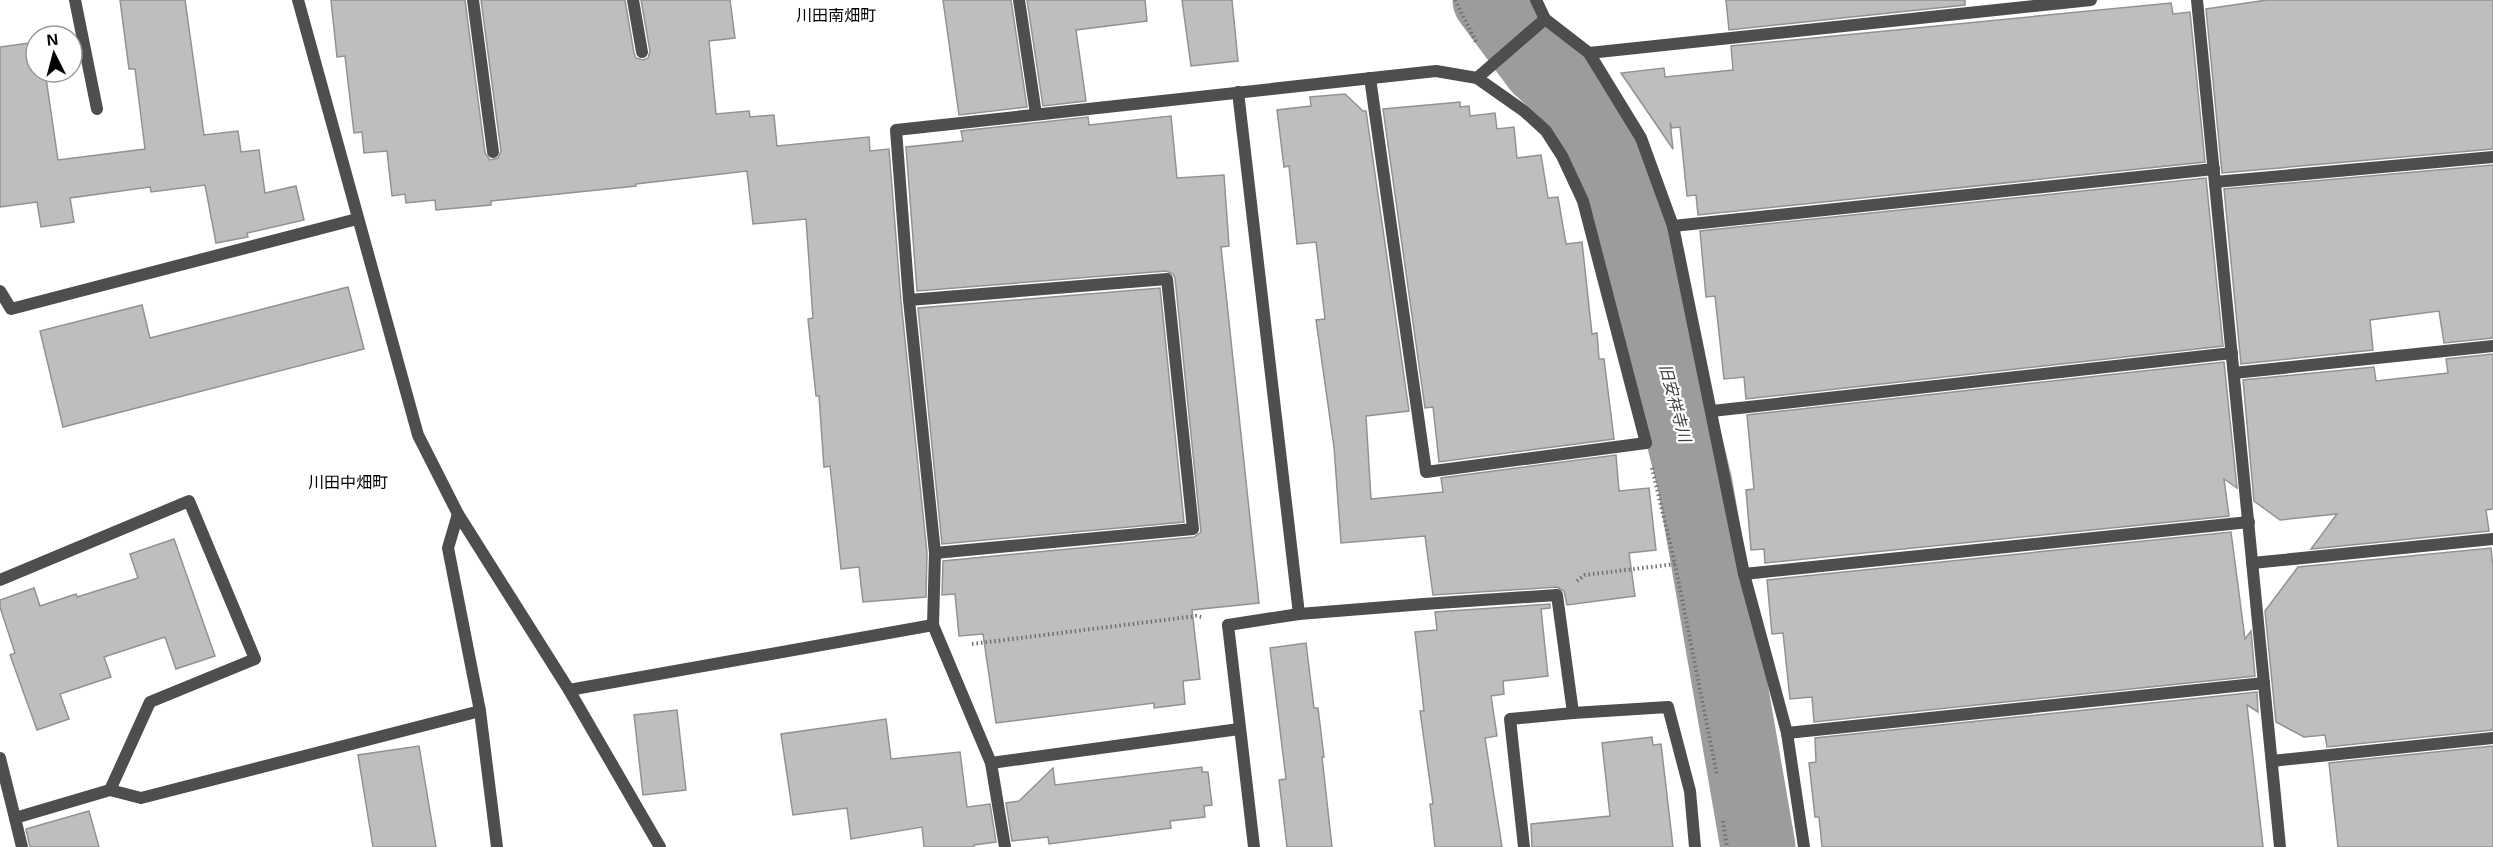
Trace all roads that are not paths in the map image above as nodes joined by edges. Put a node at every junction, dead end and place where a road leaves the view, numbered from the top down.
1 (75, 0) edge
2 (298, 0) edge
3 (473, 0) edge
4 (633, 0) edge
5 (1018, 0) edge
6 (1536, 0) edge
7 (2091, 0) edge
8 (2197, 0) edge
9 (1542, 21) junction
10 (642, 52) dead end
11 (1589, 53) junction
12 (1370, 78) junction
13 (1476, 78) junction
14 (1238, 92) junction
15 (97, 109) dead end
16 (1036, 114) junction
17 (494, 152) dead end
18 (2493, 157) edge
19 (2214, 176) junction
20 (357, 219) junction
21 (1673, 226) junction
22 (0, 291) edge
23 (909, 300) junction
24 (2493, 346) edge
25 (2232, 353) junction
26 (2234, 373) junction
27 (1712, 411) junction
28 (458, 514) junction
29 (2249, 522) junction
30 (2493, 539) edge
31 (935, 553) junction
32 (2252, 562) junction
33 (1744, 574) junction
34 (0, 580) edge
35 (1299, 614) junction
36 (933, 625) junction
37 (2264, 684) junction
38 (569, 690) junction
39 (480, 711) junction
40 (1573, 713) junction
41 (1239, 729) junction
42 (1787, 733) junction
43 (2493, 738) edge
44 (0, 758) edge
45 (2272, 761) junction
46 (991, 763) junction
47 (110, 790) junction
48 (15, 818) junction
49 (22, 847) edge
50 (497, 847) edge
51 (660, 847) edge
52 (1005, 847) edge
53 (1254, 847) edge
54 (1524, 847) edge
55 (1695, 847) edge
56 (1804, 847) edge
57 (2280, 847) edge

1 - 15 street
2 - 20 street
3 - 17 street
4 - 10 street
5 - 16 street
6 - 9 street
7 - 11 street
8 - 19 street
9 - 11 street
9 - 13 street
11 - 21 street
12 - 13 street
12 - 13 street
12 - 14 street
14 - 16 street
14 - 35 street
16 - 23 street
18 - 19 street
19 - 21 street
19 - 25 street
20 - 22 street
20 - 28 street
21 - 27 street
23 - 31 street
23 - 31 street
24 - 26 street
25 - 26 street
25 - 27 street
26 - 29 street
27 - 33 street
28 - 38 street
28 - 39 street
29 - 32 street
29 - 33 street
30 - 32 street
31 - 36 street
32 - 37 street
33 - 42 street
34 - 47 street
35 - 40 street
35 - 41 street
36 - 38 street
36 - 46 street
37 - 42 street
37 - 45 street
38 - 51 street
39 - 47 street
39 - 50 street
40 - 54 street
40 - 55 street
41 - 46 street
41 - 53 street
42 - 56 street
43 - 45 street
44 - 48 street
45 - 57 street
46 - 52 street
47 - 48 street
48 - 49 street

